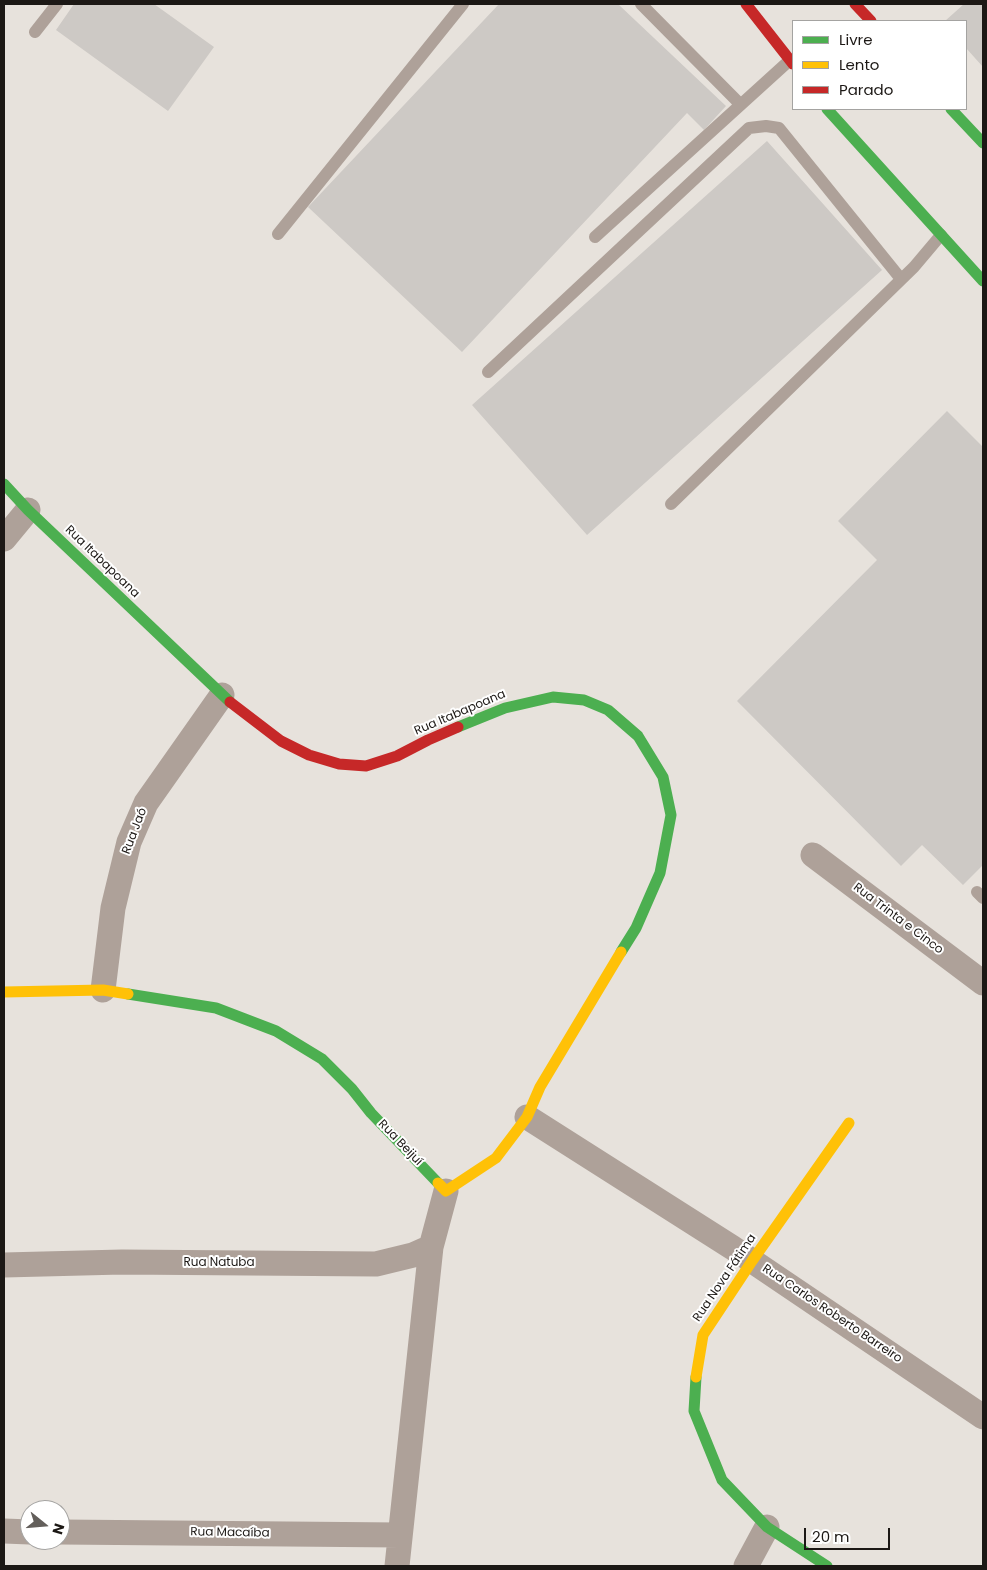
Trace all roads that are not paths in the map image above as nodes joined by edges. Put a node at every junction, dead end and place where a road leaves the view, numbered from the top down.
1 (57, 4) edge
2 (463, 4) edge
3 (641, 4) edge
4 (746, 4) edge
5 (857, 4) edge
6 (870, 20) edge
7 (35, 32) dead end
8 (792, 62) edge
9 (740, 104) junction
10 (829, 110) edge
11 (952, 110) edge
12 (983, 143) edge
13 (278, 234) dead end
14 (941, 235) junction
15 (595, 237) dead end
16 (901, 279) junction
17 (983, 281) edge
18 (488, 372) dead end
19 (4, 484) edge
20 (671, 504) dead end
21 (28, 510) junction
22 (4, 539) edge
23 (222, 695) junction
24 (813, 855) dead end
25 (983, 983) edge
26 (103, 990) junction
27 (4, 992) edge
28 (527, 1118) junction
29 (849, 1122) dead end
30 (446, 1191) junction
31 (431, 1247) junction
32 (752, 1261) junction
33 (4, 1265) edge
34 (983, 1416) edge
35 (767, 1527) junction
36 (4, 1531) edge
37 (20, 1532) edge
38 (70, 1532) edge
39 (400, 1535) junction
40 (397, 1566) edge
41 (746, 1566) edge
42 (827, 1566) edge

1 - 7 lane
2 - 13 lane
3 - 9 lane
4 - 8 street
5 - 6 street
8 - 9 lane
9 - 15 lane
10 - 14 street
11 - 12 street
14 - 16 lane
14 - 17 street
16 - 18 lane
16 - 20 lane
19 - 21 street, Rua Itabapoana
21 - 22 street
21 - 23 street, Rua Itabapoana
23 - 26 street, Rua Jaó
23 - 28 street, Rua Itabapoana
24 - 25 street, Rua Trinta e Cinco
26 - 27 street, Rua Beijuí
26 - 30 street, Rua Beijuí
28 - 30 street, Rua Itabapoana
28 - 32 street, Rua Carlos Roberto Barreiro
29 - 32 street, Rua Nova Fátima
30 - 31 street
31 - 33 street, Rua Natuba
31 - 39 street
32 - 34 street, Rua Carlos Roberto Barreiro
32 - 35 street, Rua Nova Fátima
35 - 41 street
35 - 42 street, Rua Nova Fátima
36 - 37 street
38 - 39 street, Rua Macaíba
39 - 40 street

